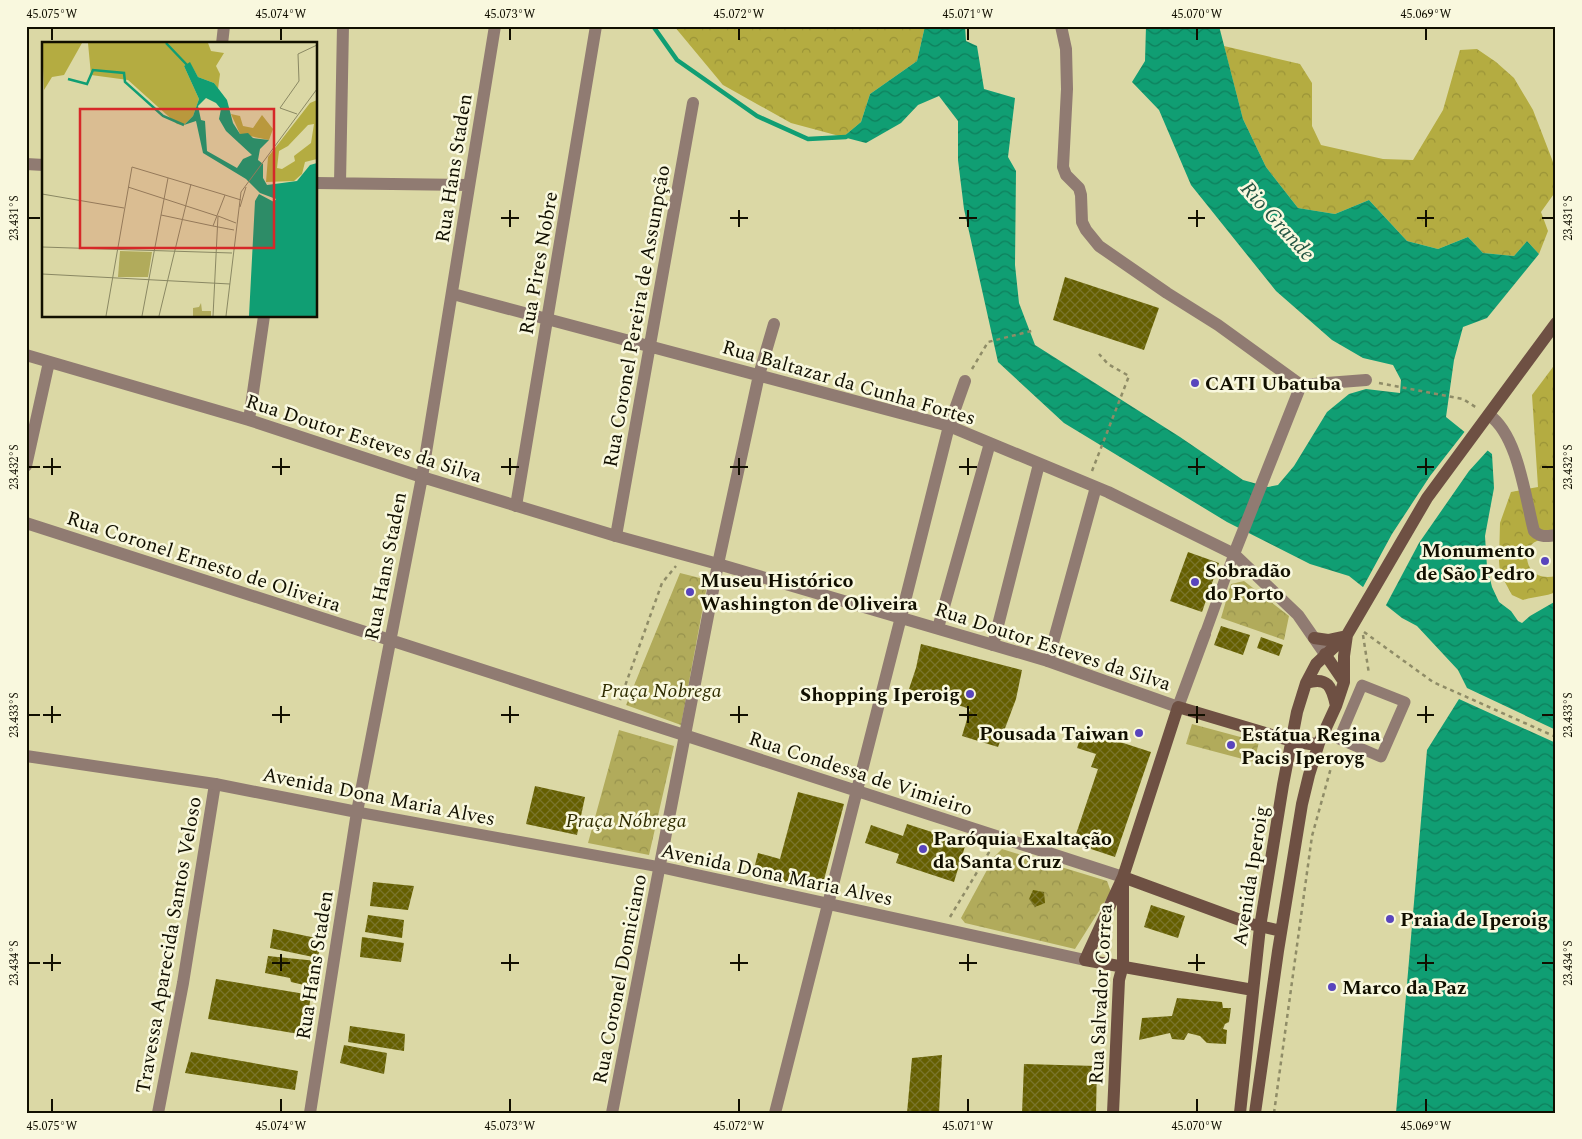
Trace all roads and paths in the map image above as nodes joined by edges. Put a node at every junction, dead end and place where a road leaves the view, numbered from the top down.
1 (224, 26) edge
2 (343, 26) edge
3 (495, 26) edge
4 (596, 26) edge
5 (1061, 26) edge
6 (222, 42) edge
7 (693, 103) dead end
8 (26, 164) edge
9 (42, 165) edge
10 (318, 183) edge
11 (340, 183) junction
12 (468, 185) junction
13 (453, 294) junction
14 (264, 318) edge
15 (547, 319) junction
16 (1556, 323) edge
17 (774, 324) dead end
18 (1035, 330) dead end
19 (651, 347) junction
20 (1099, 354) dead end
21 (26, 355) edge
22 (49, 362) junction
23 (759, 376) junction
24 (1366, 380) joint
25 (965, 381) joint
26 (1301, 385) junction
27 (1463, 399) dead end
28 (1489, 415) junction
29 (249, 420) junction
30 (949, 426) junction
31 (990, 443) junction
32 (1039, 464) junction
33 (26, 466) edge
34 (422, 477) junction
35 (1092, 486) junction
36 (516, 506) junction
37 (26, 523) edge
38 (1556, 535) edge
39 (616, 536) junction
40 (1236, 550) junction
41 (680, 554) junction
42 (718, 564) junction
43 (900, 617) junction
44 (1359, 624) junction
45 (938, 628) junction
46 (1205, 634) joint
47 (1347, 635) junction
48 (1314, 638) junction
49 (390, 640) junction
50 (992, 645) junction
51 (1325, 654) junction
52 (1048, 661) junction
53 (1344, 682) junction
54 (1306, 683) junction
55 (1371, 688) junction
56 (1336, 706) junction
57 (1178, 707) junction
58 (615, 713) junction
59 (685, 736) junction
60 (1556, 737) edge
61 (1292, 741) junction
62 (1319, 743) junction
63 (1349, 744) junction
64 (26, 756) edge
65 (215, 784) junction
66 (856, 790) junction
67 (357, 812) junction
68 (998, 837) junction
69 (660, 867) junction
70 (1123, 877) junction
71 (827, 904) junction
72 (1260, 927) junction
73 (943, 929) junction
74 (1281, 931) junction
75 (1086, 960) junction
76 (1124, 965) junction
77 (1253, 990) junction
78 (158, 1113) edge
79 (310, 1113) edge
80 (612, 1113) edge
81 (775, 1113) edge
82 (1113, 1113) edge
83 (1240, 1113) edge
84 (1255, 1113) edge
85 (1274, 1113) edge

1 - 6 street
2 - 11 street
3 - 12 street, Rua Hans Staden
4 - 15 street, Rua Pires Nobre
5 - 26 street
7 - 19 street, Rua Coronel Pereira de Assunpção
8 - 9 street
10 - 11 street
11 - 12 street
12 - 13 street, Rua Hans Staden
13 - 15 street, Rua Baltazar da Cunha Fortes
13 - 34 street, Rua Hans Staden
14 - 29 street
15 - 19 street, Rua Baltazar da Cunha Fortes
15 - 36 street, Rua Pires Nobre
16 - 28 main road
17 - 23 street, Rua Coronel Domiciano
18 - 25 path
19 - 23 street, Rua Baltazar da Cunha Fortes
19 - 39 street, Rua Coronel Pereira de Assunpção
20 - 35 path
21 - 22 street, Rua Doutor Esteves da Silva
22 - 29 street, Rua Doutor Esteves da Silva
22 - 33 street
23 - 30 street, Rua Baltazar da Cunha Fortes
23 - 42 street, Rua Coronel Domiciano
24 - 26 street
24 - 27 path
25 - 30 street
26 - 40 street
28 - 38 street
28 - 44 main road
29 - 34 street, Rua Doutor Esteves da Silva
30 - 31 street, Rua Baltazar da Cunha Fortes
30 - 43 street
31 - 32 street, Rua Baltazar da Cunha Fortes
31 - 45 street
32 - 35 street, Rua Baltazar da Cunha Fortes
32 - 50 street
34 - 36 street, Rua Doutor Esteves da Silva
34 - 49 street, Rua Hans Staden
35 - 40 street, Rua Baltazar da Cunha Fortes
35 - 52 street
36 - 39 street, Rua Doutor Esteves da Silva
37 - 49 street, Rua Coronel Ernesto de Oliveira
39 - 41 street, Rua Doutor Esteves da Silva
40 - 46 street, Rua Salvador Correa
40 - 48 street, Rua Baltazar da Cunha Fortes
41 - 42 street, Rua Doutor Esteves da Silva
41 - 58 path
42 - 43 street, Rua Doutor Esteves da Silva
42 - 59 street, Rua Coronel Domiciano
43 - 45 street, Rua Doutor Esteves da Silva
43 - 66 street
44 - 47 main road
44 - 55 path
44 - 60 path
45 - 50 street, Rua Doutor Esteves da Silva
46 - 57 street, Rua Salvador Correa
47 - 48 main road
47 - 51 main road, Avenida Iperoig
47 - 53 main road, Avenida Iperoig
48 - 51 street, Rua Baltazar da Cunha Fortes
49 - 58 street, Rua Coronel Ernesto de Oliveira
49 - 67 street, Rua Hans Staden
50 - 52 street, Rua Doutor Esteves da Silva
51 - 53 main road
51 - 54 main road, Avenida Iperoig
52 - 57 street, Rua Doutor Esteves da Silva
53 - 56 main road, Avenida Iperoig
54 - 56 main road
54 - 61 main road, Avenida Iperoig
55 - 63 street
55 - 63 street
56 - 62 main road, Avenida Iperoig
57 - 61 main road, Rua Doutor Esteves da Silva
57 - 70 main road, Rua Salvador Correa
58 - 59 street, Rua Coronel Ernesto de Oliveira
59 - 66 street, Rua Condessa de Vimieiro
59 - 69 street, Rua Coronel Domiciano
61 - 62 main road, Rua Doutor Esteves da Silva
61 - 72 main road, Avenida Iperoig
62 - 74 main road, Avenida Iperoig
63 - 85 path
64 - 65 street, Avenida Dona Maria Alves
65 - 67 street, Avenida Dona Maria Alves
65 - 78 street, Travessa Aparecida Santos Veloso
66 - 68 street, Rua Condessa de Vimieiro
66 - 71 street
67 - 69 street, Avenida Dona Maria Alves
67 - 79 street, Rua Hans Staden
68 - 70 street, Rua Condessa de Vimieiro
68 - 73 path
69 - 71 street, Avenida Dona Maria Alves
69 - 80 street, Rua Coronel Domiciano
70 - 72 main road, Rua Condessa de Vimieiro
70 - 75 main road, Rua Salvador Correa
70 - 76 main road, Rua Salvador Correa
71 - 73 street, Avenida Dona Maria Alves
71 - 81 street
72 - 74 main road, Rua Condessa de Vimieiro
72 - 77 main road, Avenida Iperoig
73 - 75 street, Avenida Dona Maria Alves
74 - 84 main road, Avenida Iperoig
75 - 76 main road, Avenida Dona Maria Alves
76 - 77 main road, Avenida Dona Maria Alves
76 - 82 main road, Rua Salvador Correa
77 - 83 main road, Avenida Iperoig

